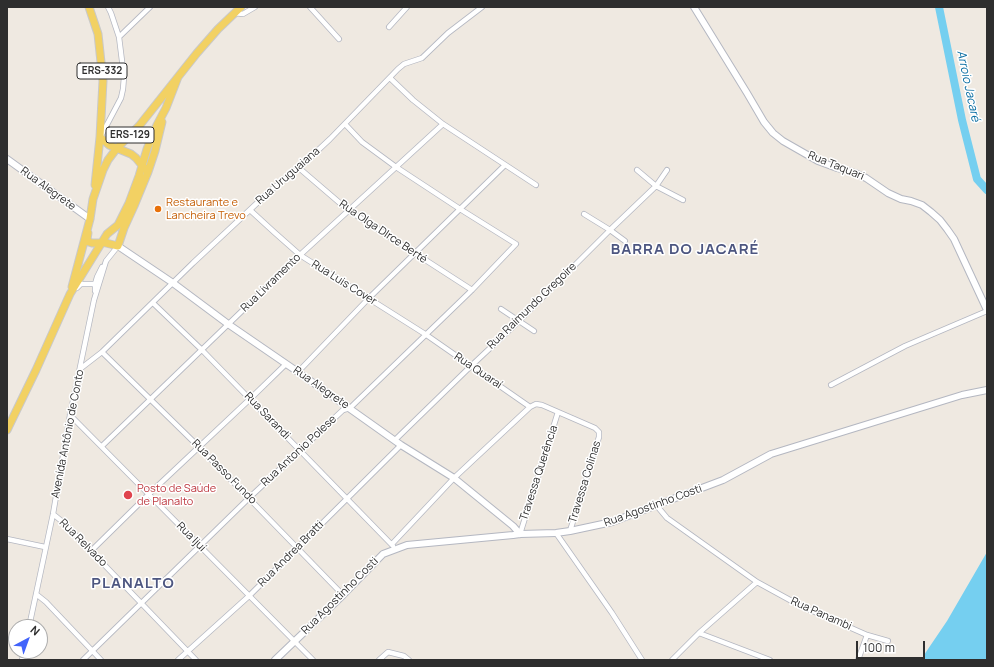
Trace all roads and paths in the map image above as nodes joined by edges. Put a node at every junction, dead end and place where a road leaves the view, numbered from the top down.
1 (89, 7) edge
2 (108, 7) edge
3 (150, 7) edge
4 (241, 7) edge
5 (254, 7) edge
6 (310, 7) edge
7 (407, 7) edge
8 (482, 7) edge
9 (694, 7) edge
10 (234, 13) junction
11 (389, 27) dead end
12 (119, 37) junction
13 (339, 39) dead end
14 (178, 77) junction
15 (390, 78) junction
16 (115, 108) junction
17 (166, 108) junction
18 (101, 110) junction
19 (345, 124) junction
20 (443, 124) junction
21 (100, 137) junction
22 (117, 148) junction
23 (7, 159) edge
24 (505, 165) junction
25 (142, 166) junction
26 (396, 167) junction
27 (298, 168) junction
28 (637, 170) dead end
29 (667, 170) dead end
30 (148, 172) junction
31 (536, 185) dead end
32 (656, 186) junction
33 (93, 199) junction
34 (683, 200) dead end
35 (460, 209) junction
36 (250, 210) junction
37 (348, 210) junction
38 (584, 214) dead end
39 (90, 219) junction
40 (610, 230) junction
41 (625, 240) dead end
42 (102, 242) junction
43 (118, 246) junction
44 (415, 253) junction
45 (300, 255) junction
46 (106, 261) junction
47 (173, 283) junction
48 (95, 284) junction
49 (472, 290) junction
50 (70, 294) junction
51 (369, 298) junction
52 (94, 300) junction
53 (153, 303) junction
54 (500, 309) dead end
55 (987, 311) edge
56 (519, 321) junction
57 (228, 324) junction
58 (534, 331) dead end
59 (426, 334) junction
60 (202, 350) junction
61 (102, 352) junction
62 (286, 364) junction
63 (471, 366) junction
64 (80, 369) junction
65 (298, 372) junction
66 (831, 385) dead end
67 (987, 390) edge
68 (151, 399) junction
69 (250, 399) junction
70 (530, 406) junction
71 (350, 408) junction
72 (558, 412) junction
73 (70, 414) junction
74 (7, 430) edge
75 (395, 440) junction
76 (401, 445) junction
77 (102, 446) junction
78 (200, 448) junction
79 (300, 450) junction
80 (454, 478) junction
81 (149, 494) junction
82 (250, 498) junction
83 (347, 498) junction
84 (657, 506) junction
85 (53, 514) junction
86 (570, 531) junction
87 (556, 533) junction
88 (520, 534) junction
89 (7, 540) edge
90 (200, 546) junction
91 (45, 547) junction
92 (393, 547) junction
93 (298, 548) junction
94 (91, 551) junction
95 (756, 582) junction
96 (36, 594) junction
97 (343, 595) junction
98 (249, 596) junction
99 (141, 603) junction
100 (31, 619) edge
101 (699, 633) junction
102 (867, 635) junction
103 (295, 641) junction
104 (888, 641) dead end
105 (92, 650) junction
106 (188, 650) junction
107 (83, 660) edge
108 (101, 660) edge
109 (178, 660) edge
110 (196, 660) edge
111 (275, 660) edge
112 (313, 660) edge
113 (379, 660) edge
114 (409, 660) edge
115 (642, 660) edge
116 (672, 660) edge
117 (770, 660) edge
118 (858, 660) edge

1 - 18 main road, ERS-332
2 - 12 street
3 - 12 street
4 - 10 main road, ERS-129
5 - 10 street
6 - 13 street
7 - 11 street
8 - 15 street, Rua Uruguaiana
9 - 55 street, Rua Taquari
10 - 14 main road, ERS-129
12 - 16 street
14 - 17 main road, ERS-129
14 - 22 main road, ERS-129
15 - 19 street, Rua Uruguaiana
15 - 20 street
16 - 18 street
16 - 21 street
17 - 25 main road, ERS-129
17 - 30 main road
18 - 21 main road, ERS-332
19 - 26 street
19 - 27 street, Rua Uruguaiana
20 - 24 street
20 - 26 street, Rua Livramento
21 - 22 main road
21 - 33 main road, ERS-332
22 - 25 main road
22 - 33 main road, ERS-129
23 - 39 street, Rua Alegrete
24 - 31 street
24 - 35 street
25 - 30 main road
25 - 42 main road, ERS-129
26 - 35 street
26 - 37 street, Rua Livramento
27 - 36 street, Rua Uruguaiana
27 - 37 street, Rua Olga DIrce Berté
28 - 32 street
29 - 32 street, Rua Raimundo Gregoire
30 - 43 main road
32 - 34 street
32 - 40 street, Rua Raimundo Gregoire
33 - 39 main road, ERS-129
35 - 44 street
35 - 49 street, Rua Antonio Polese
36 - 45 street, Rua Luis Cover
36 - 47 street, Rua Uruguaiana
37 - 44 street, Rua Olga DIrce Berté
37 - 45 street, Rua Livramento
38 - 40 street
39 - 42 main road
39 - 50 main road, ERS-129
40 - 41 street
40 - 56 street, Rua Raimundo Gregoire
42 - 43 main road
42 - 50 main road, ERS-129
43 - 46 street, Avenida Antônio de Conto
43 - 47 street, Rua Alegrete
44 - 49 street, Rua Olga DIrce Berté
44 - 51 street
45 - 51 street, Rua Luis Cover
45 - 57 street, Rua Livramento
46 - 48 street
46 - 52 street, Avenida Antônio de Conto
47 - 53 street, Rua Uruguaiana
47 - 57 street, Rua Alegrete
48 - 50 street
48 - 52 street
49 - 59 street, Rua Antonio Polese
50 - 74 main road, ERS-129
51 - 59 street, Rua Luis Cover
51 - 65 street
52 - 64 street, Avenida Antônio de Conto
53 - 60 street, Rua Sarandi
53 - 61 street, Rua Uruguaiana
54 - 56 street
55 - 66 street
56 - 58 street
56 - 63 street, Rua Raimundo Gregoire
57 - 60 street, Rua Livramento
57 - 62 street, Rua Alegrete
59 - 63 street, Rua Quaraí
59 - 71 street, Rua Antonio Polese
60 - 68 street, Rua Livramento
60 - 69 street, Rua Sarandi
61 - 64 street, Rua Uruguaiana
61 - 68 street, Rua Passo Fundo
62 - 65 street, Rua Alegrete
62 - 69 street
63 - 70 street, Rua Quaraí
63 - 75 street, Rua Raimundo Gregoire
64 - 73 street, Avenida Antônio de Conto
65 - 71 street, Rua Alegrete
67 - 84 street, Rua Agostinho Costi
68 - 77 street, Rua Livramento
68 - 78 street, Rua Passo Fundo
69 - 78 street
69 - 79 street, Rua Sarandi
70 - 72 street
70 - 80 street
71 - 75 street, Rua Alegrete
71 - 79 street, Rua Antonio Polese
72 - 86 street, Travessa Colinas
72 - 88 street, Travessa Querência
73 - 77 street, Rua Ijuí
73 - 85 street, Avenida Antônio de Conto
75 - 76 street, Rua Alegrete
76 - 80 street, Rua Alegrete
76 - 83 street, Rua Andrea Bratti
77 - 81 street, Rua Ijuí
78 - 81 street
78 - 82 street, Rua Passo Fundo
79 - 82 street, Rua Antonio Polese
79 - 83 street, Rua Sarandi
80 - 88 street, Rua Alegrete
80 - 92 street
81 - 90 street, Rua Ijuí
81 - 94 street
82 - 90 street, Rua Antonio Polese
82 - 93 street, Rua Passo Fundo
83 - 92 street, Rua Sarandi
83 - 93 street, Rua Andrea Bratti
84 - 86 street, Rua Agostinho Costi
84 - 95 street, Rua Panambi
85 - 91 street, Avenida Antônio de Conto
85 - 94 street, Rua Relvado
86 - 87 street, Rua Agostinho Costi
87 - 88 street, Rua Agostinho Costi
87 - 115 street
88 - 92 street, Rua Agostinho Costi
89 - 91 street
90 - 98 street, Rua Ijuí
90 - 99 street, Rua Antonio Polese
91 - 96 street, Avenida Antônio de Conto
92 - 97 street, Rua Agostinho Costi
93 - 97 street, Rua Passo Fundo
93 - 98 street, Rua Andrea Bratti
94 - 99 street, Rua Relvado
95 - 101 street
95 - 102 street, Rua Panambi
96 - 100 street, Avenida Antônio de Conto
96 - 105 street
97 - 103 street, Rua Agostinho Costi
98 - 103 street, Rua Ijuí
98 - 106 street, Rua Andrea Bratti
99 - 105 street, Rua Antonio Polese
99 - 106 street, Rua Relvado
101 - 116 street
101 - 117 street
102 - 104 street, Rua Panambi
102 - 118 street
103 - 111 street, Rua Agostinho Costi
103 - 112 street, Rua Ijuí
105 - 107 street, Rua Antonio Polese
105 - 108 street
106 - 109 street, Rua Andrea Bratti
106 - 110 street, Rua Relvado
113 - 114 street

